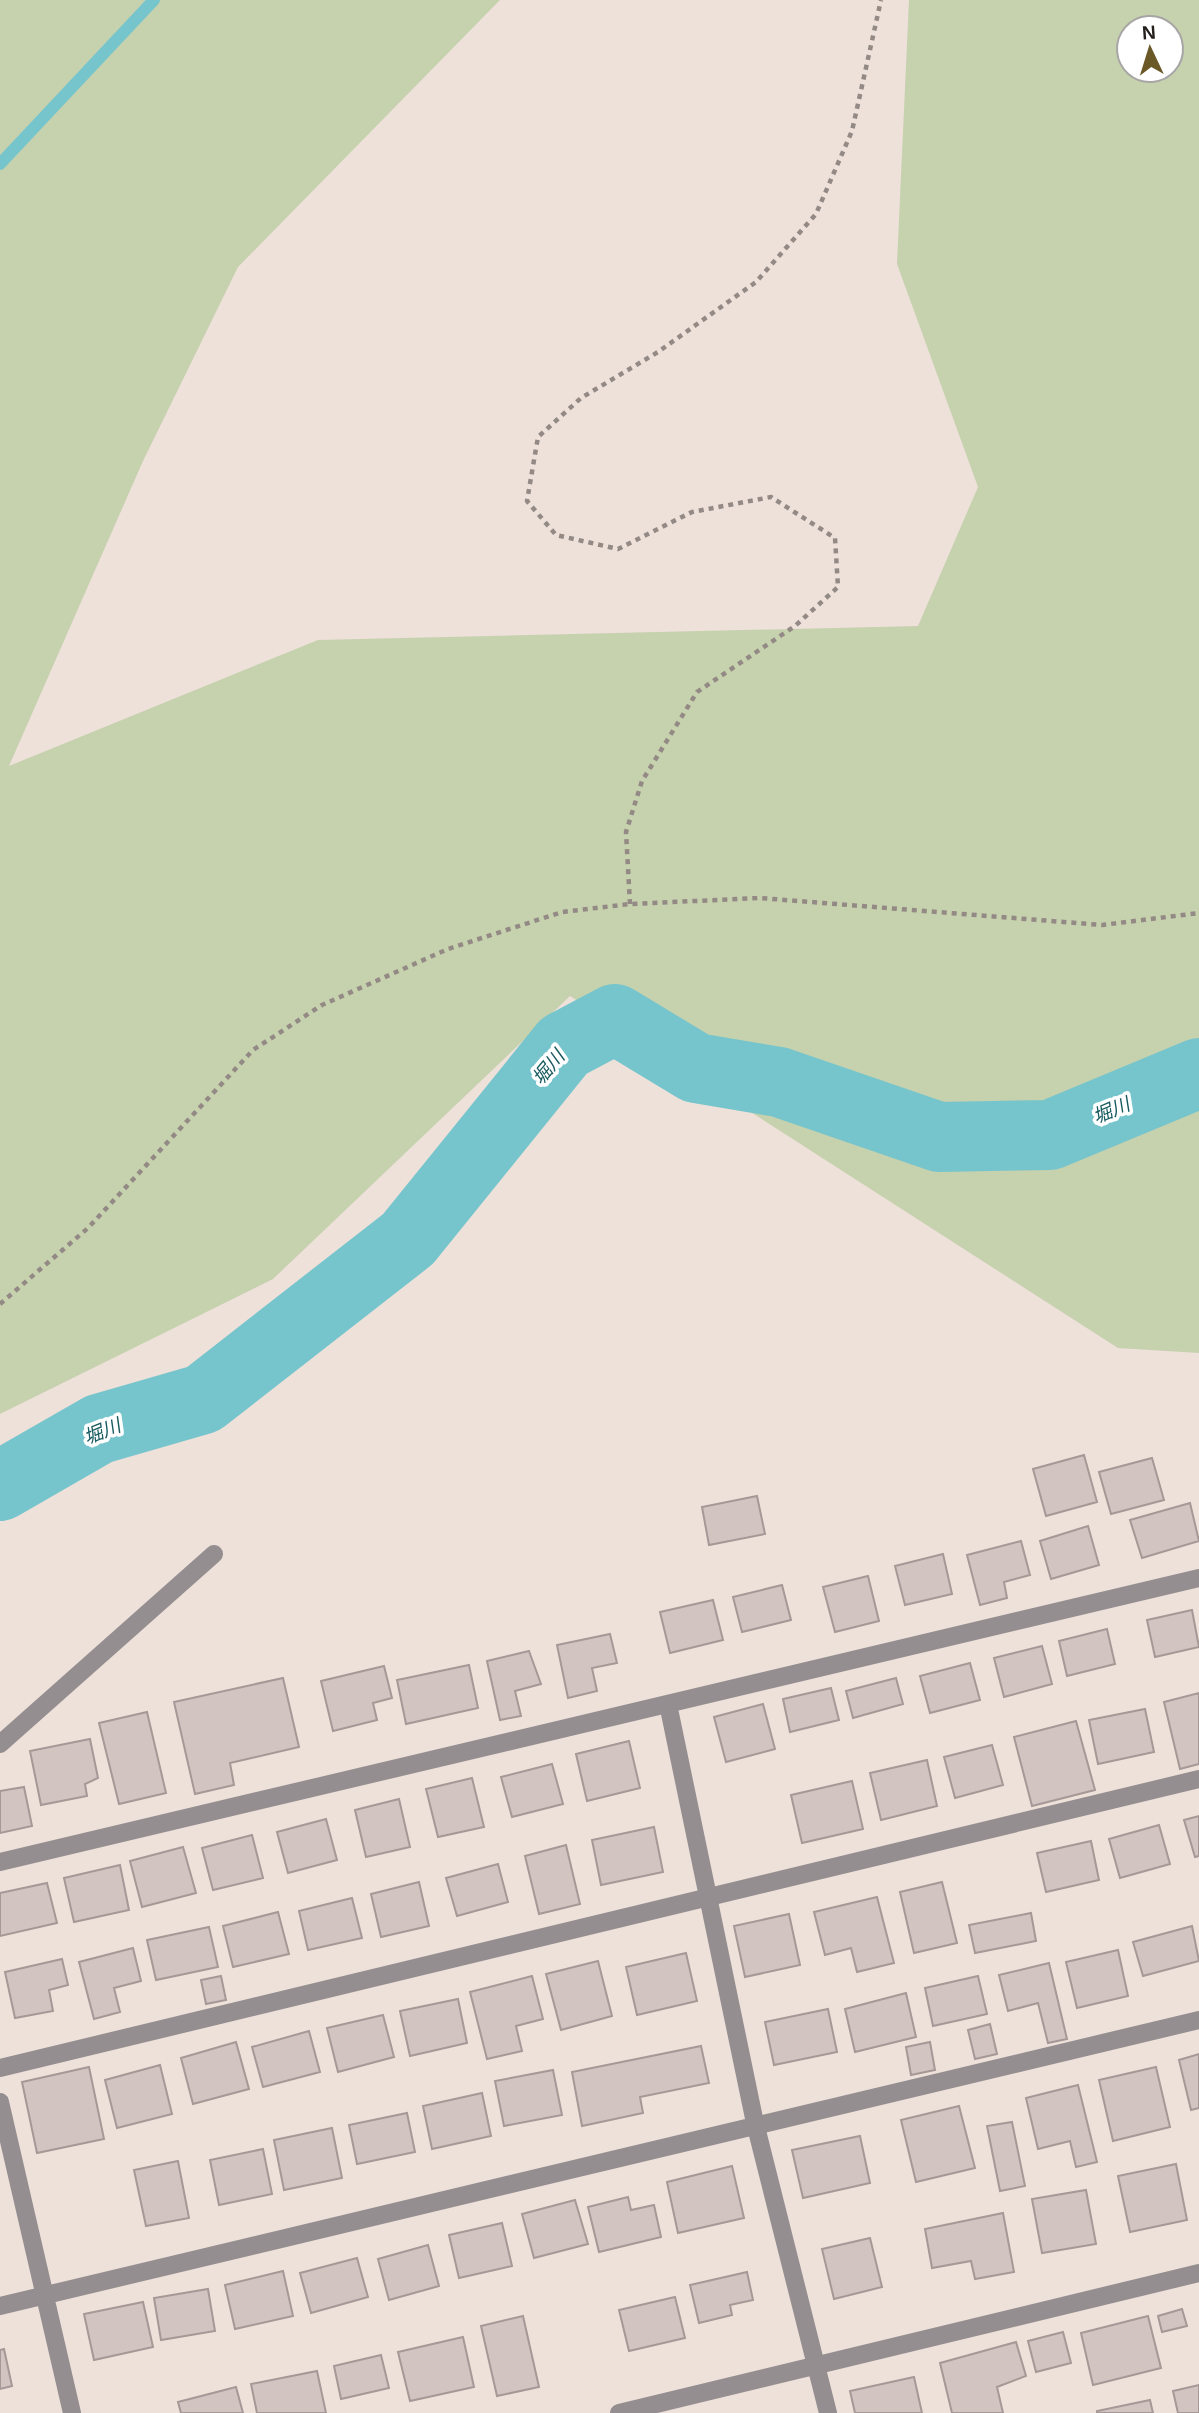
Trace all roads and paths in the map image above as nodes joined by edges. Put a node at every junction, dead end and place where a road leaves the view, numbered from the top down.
1 (881, 0) edge
2 (630, 904) junction
3 (1199, 913) edge
4 (0, 1304) edge
5 (214, 1554) dead end
6 (1199, 1578) edge
7 (668, 1703) junction
8 (0, 1744) edge
9 (1199, 1779) edge
10 (0, 1862) edge
11 (707, 1899) junction
12 (1199, 2020) edge
13 (0, 2068) edge
14 (0, 2102) edge
15 (755, 2123) junction
16 (1199, 2273) edge
17 (45, 2295) junction
18 (0, 2306) edge
19 (817, 2363) junction
20 (72, 2413) edge
21 (619, 2413) edge
22 (828, 2413) edge

1 - 2 path
2 - 3 path
2 - 4 path
5 - 8 street
6 - 7 street
7 - 10 street
7 - 11 street
9 - 11 street
11 - 13 street
11 - 15 street
12 - 15 street
14 - 17 street
15 - 17 street
15 - 19 street
16 - 19 street
17 - 18 street
17 - 20 street
19 - 21 street
19 - 22 street

